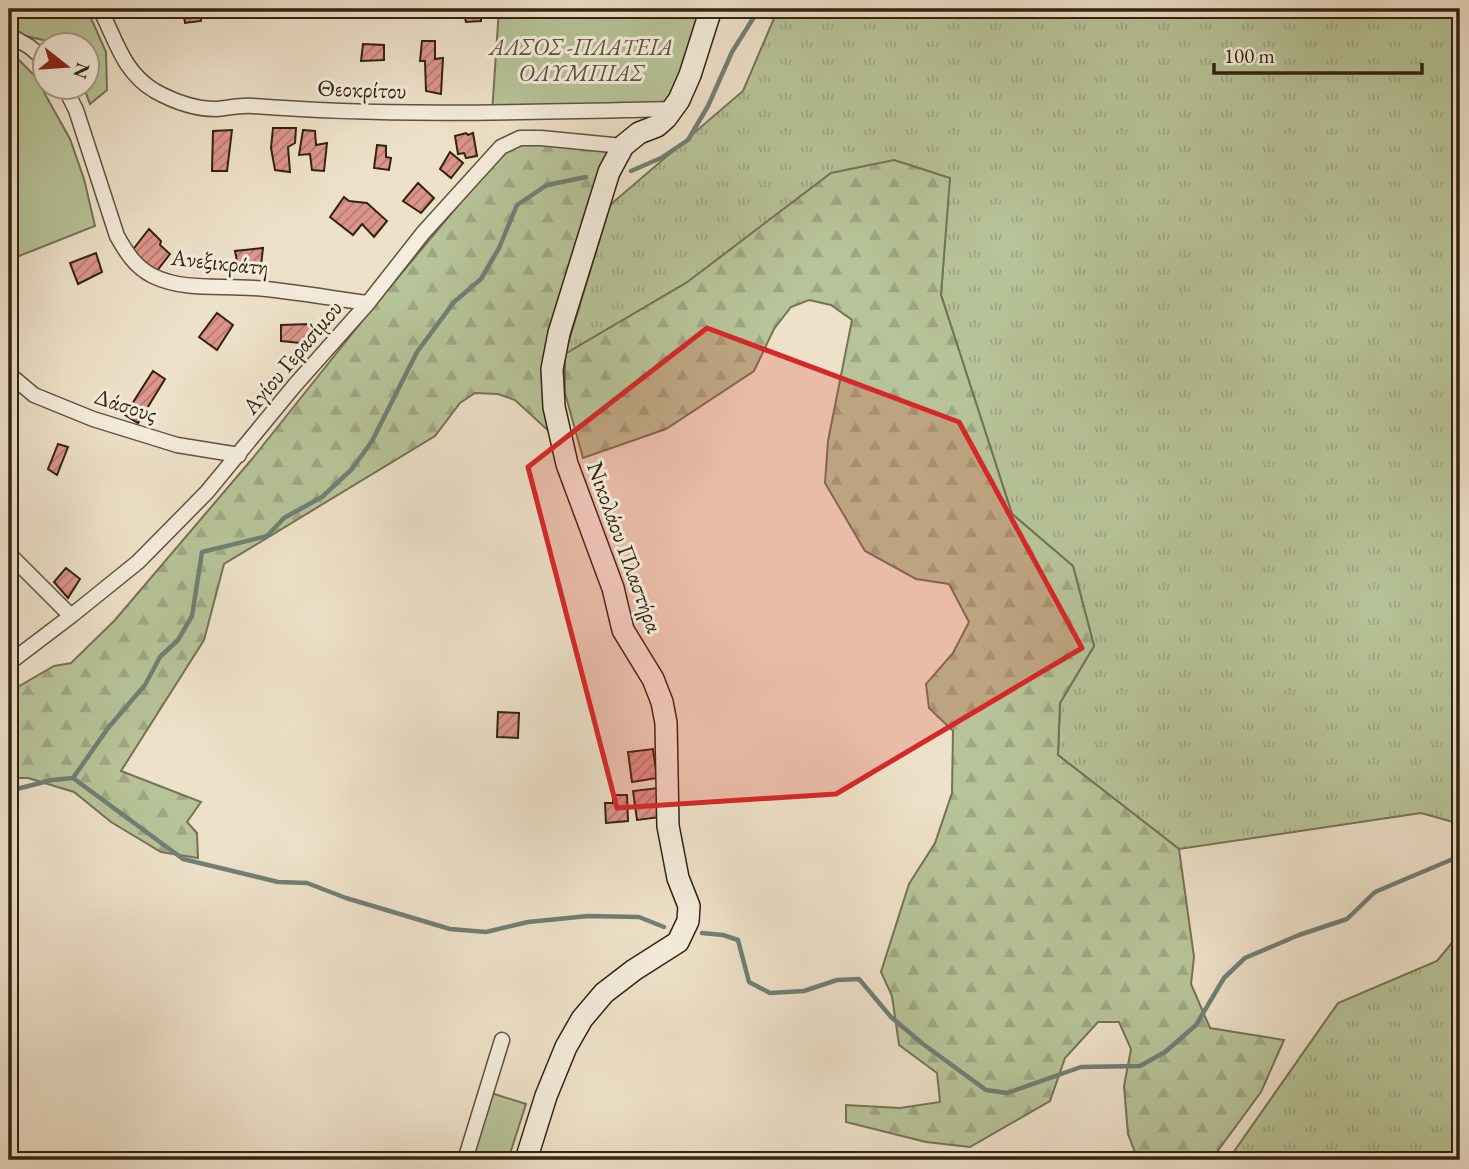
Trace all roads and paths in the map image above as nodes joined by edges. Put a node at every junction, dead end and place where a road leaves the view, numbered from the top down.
1 (100, 9) edge
2 (711, 9) edge
3 (9, 35) edge
4 (32, 49) edge
5 (72, 102) edge
6 (673, 109) junction
7 (623, 146) junction
8 (368, 303) junction
9 (9, 374) edge
10 (239, 455) junction
11 (9, 554) edge
12 (71, 617) junction
13 (9, 663) edge
14 (502, 1040) dead end
15 (465, 1160) edge
16 (526, 1160) edge

1 - 6 street, Θεοκρίτου
2 - 6 street
3 - 4 street
5 - 8 street, Ανεξικράτη
6 - 7 street
7 - 8 street, Αγίου Γερασίμου
7 - 16 street, Νικολάου Πλαστήρα
8 - 10 street, Αγίου Γερασίμου
9 - 10 street, Δάσους
10 - 12 street, Αγίου Γερασίμου
11 - 12 street
12 - 13 street, Αγίου Γερασίμου
14 - 15 street

